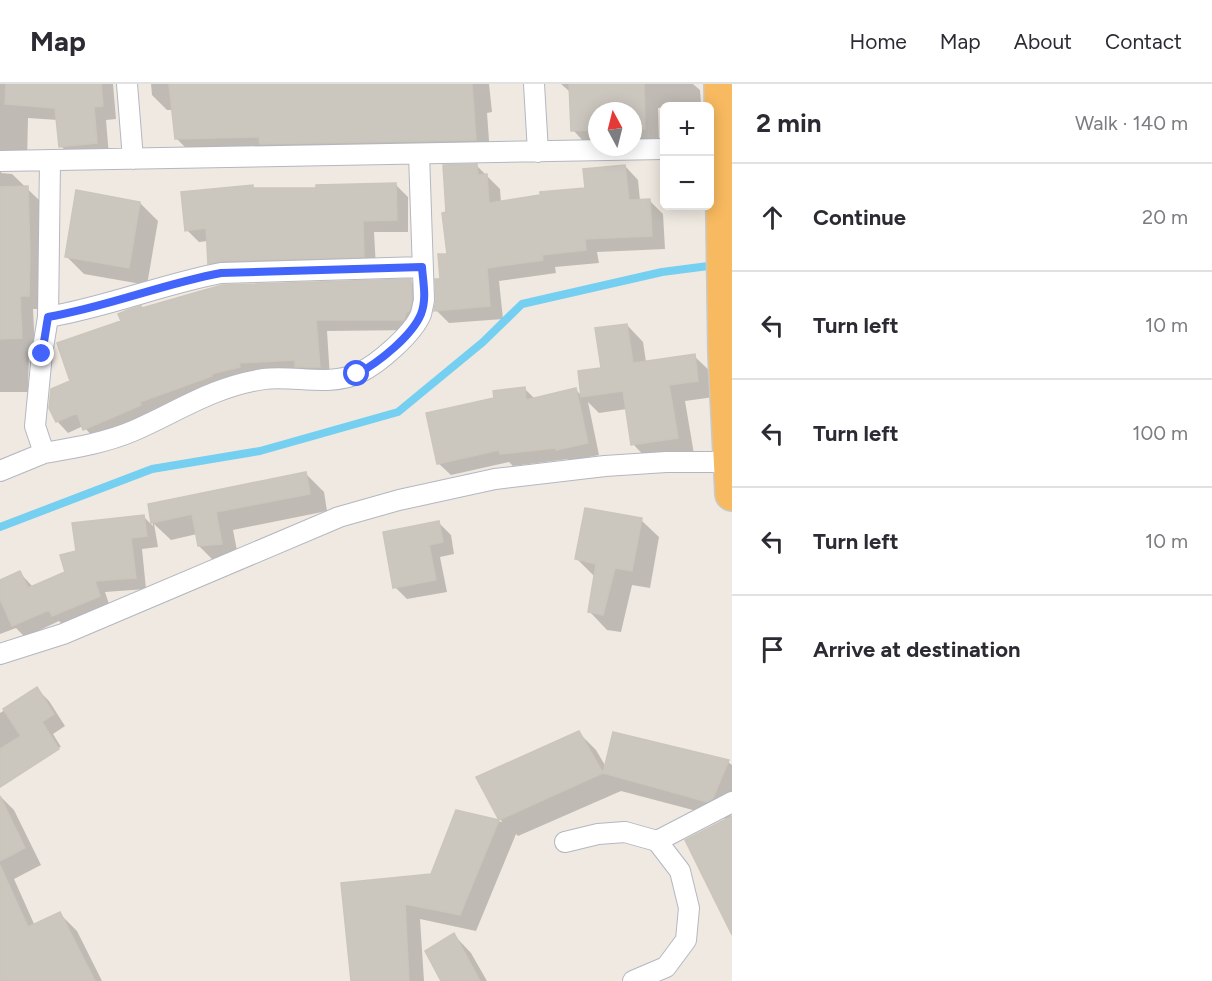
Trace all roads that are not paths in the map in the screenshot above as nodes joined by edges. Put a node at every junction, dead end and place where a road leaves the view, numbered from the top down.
1 (127, 84) edge
2 (534, 84) edge
3 (721, 84) edge
4 (716, 148) edge
5 (660, 150) edge
6 (538, 152) junction
7 (419, 154) junction
8 (133, 159) junction
9 (0, 161) edge
10 (50, 161) junction
11 (422, 267) junction
12 (48, 317) junction
13 (729, 353) edge
14 (44, 453) junction
15 (731, 462) edge
16 (0, 471) edge
17 (732, 494) edge
18 (0, 654) edge
19 (732, 802) edge
20 (657, 841) junction
21 (565, 842) dead end
22 (633, 981) edge

1 - 8 street
2 - 6 street
3 - 4 highway
4 - 13 highway
5 - 6 street
6 - 7 street
7 - 8 street
7 - 11 street
8 - 10 street
9 - 10 street
10 - 12 street
11 - 12 street
11 - 14 street
12 - 14 street
13 - 15 highway
14 - 16 street
15 - 17 highway
15 - 18 street
19 - 20 street
20 - 21 street
20 - 22 street

